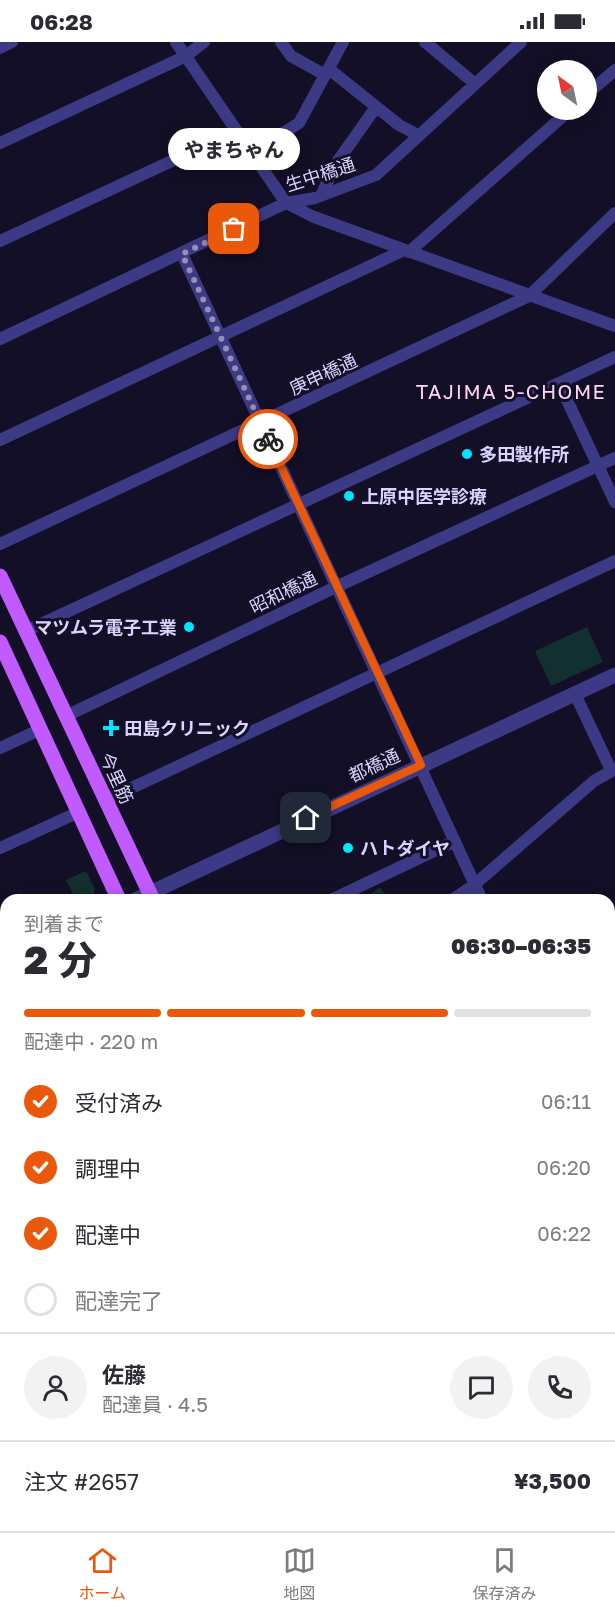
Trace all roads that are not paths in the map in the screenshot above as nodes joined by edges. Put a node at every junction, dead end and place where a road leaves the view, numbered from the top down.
1 (12, 42) edge
2 (176, 42) edge
3 (204, 42) edge
4 (281, 42) edge
5 (343, 42) edge
6 (425, 42) edge
7 (512, 45) edge
8 (0, 48) edge
9 (186, 56) junction
10 (615, 70) edge
11 (327, 72) junction
12 (474, 83) junction
13 (597, 86) edge
14 (376, 107) junction
15 (558, 120) edge
16 (236, 131) junction
17 (418, 135) junction
18 (0, 143) edge
19 (252, 153) junction
20 (321, 196) junction
21 (286, 203) junction
22 (615, 213) edge
23 (0, 241) edge
24 (406, 251) junction
25 (182, 254) junction
26 (530, 296) junction
27 (615, 326) edge
28 (222, 337) junction
29 (0, 339) edge
30 (615, 357) edge
31 (559, 382) junction
32 (261, 423) junction
33 (0, 440) edge
34 (615, 458) edge
35 (598, 466) junction
36 (615, 502) edge
37 (298, 505) junction
38 (0, 544) edge
39 (615, 561) edge
40 (0, 576) edge
41 (338, 586) junction
42 (27, 632) junction
43 (0, 643) edge
44 (377, 672) junction
45 (615, 675) edge
46 (575, 694) junction
47 (66, 716) junction
48 (41, 729) junction
49 (0, 748) edge
50 (421, 765) junction
51 (613, 770) edge
52 (106, 800) junction
53 (79, 812) junction
54 (455, 841) junction
55 (0, 848) edge
56 (474, 885) junction
57 (116, 894) edge
58 (151, 894) edge
59 (156, 894) edge
60 (345, 894) edge
61 (461, 894) edge
62 (479, 894) edge

1 - 8 street
2 - 9 street
3 - 9 street
4 - 11 street
5 - 11 street
6 - 12 street
7 - 12 street, 生中橋通
9 - 16 street
9 - 18 street
10 - 13 street
11 - 14 street
11 - 19 street
12 - 17 street, 生中橋通
14 - 17 street
14 - 20 street
15 - 24 street
16 - 19 street
16 - 23 street
17 - 20 street, 生中橋通
19 - 21 street
20 - 21 street, 生中橋通
21 - 24 street
21 - 25 street, 生中橋通
22 - 26 street, 庚申橋通
24 - 26 street
24 - 28 street
25 - 28 street
25 - 29 street, 生中橋通
26 - 27 street
26 - 32 street, 庚申橋通
28 - 32 street
28 - 33 street
30 - 31 street
31 - 35 street
31 - 37 street
32 - 37 street
32 - 38 street, 庚申橋通
34 - 35 street, 昭和橋通
35 - 36 street
35 - 41 street, 昭和橋通
37 - 41 street
37 - 42 street
39 - 44 street
40 - 42 main road, 今里筋
41 - 44 street
41 - 47 street, 昭和橋通
42 - 47 main road, 今里筋
43 - 48 main road
44 - 50 street
44 - 52 street
45 - 46 street, 都橋通
46 - 50 street, 都橋通
46 - 51 street
47 - 52 main road, 今里筋
48 - 49 street
48 - 53 main road
50 - 54 street
50 - 59 street, 都橋通
51 - 56 street
52 - 58 main road, 今里筋
53 - 55 street
53 - 57 main road
54 - 56 street
54 - 60 street
56 - 61 street
56 - 62 street

